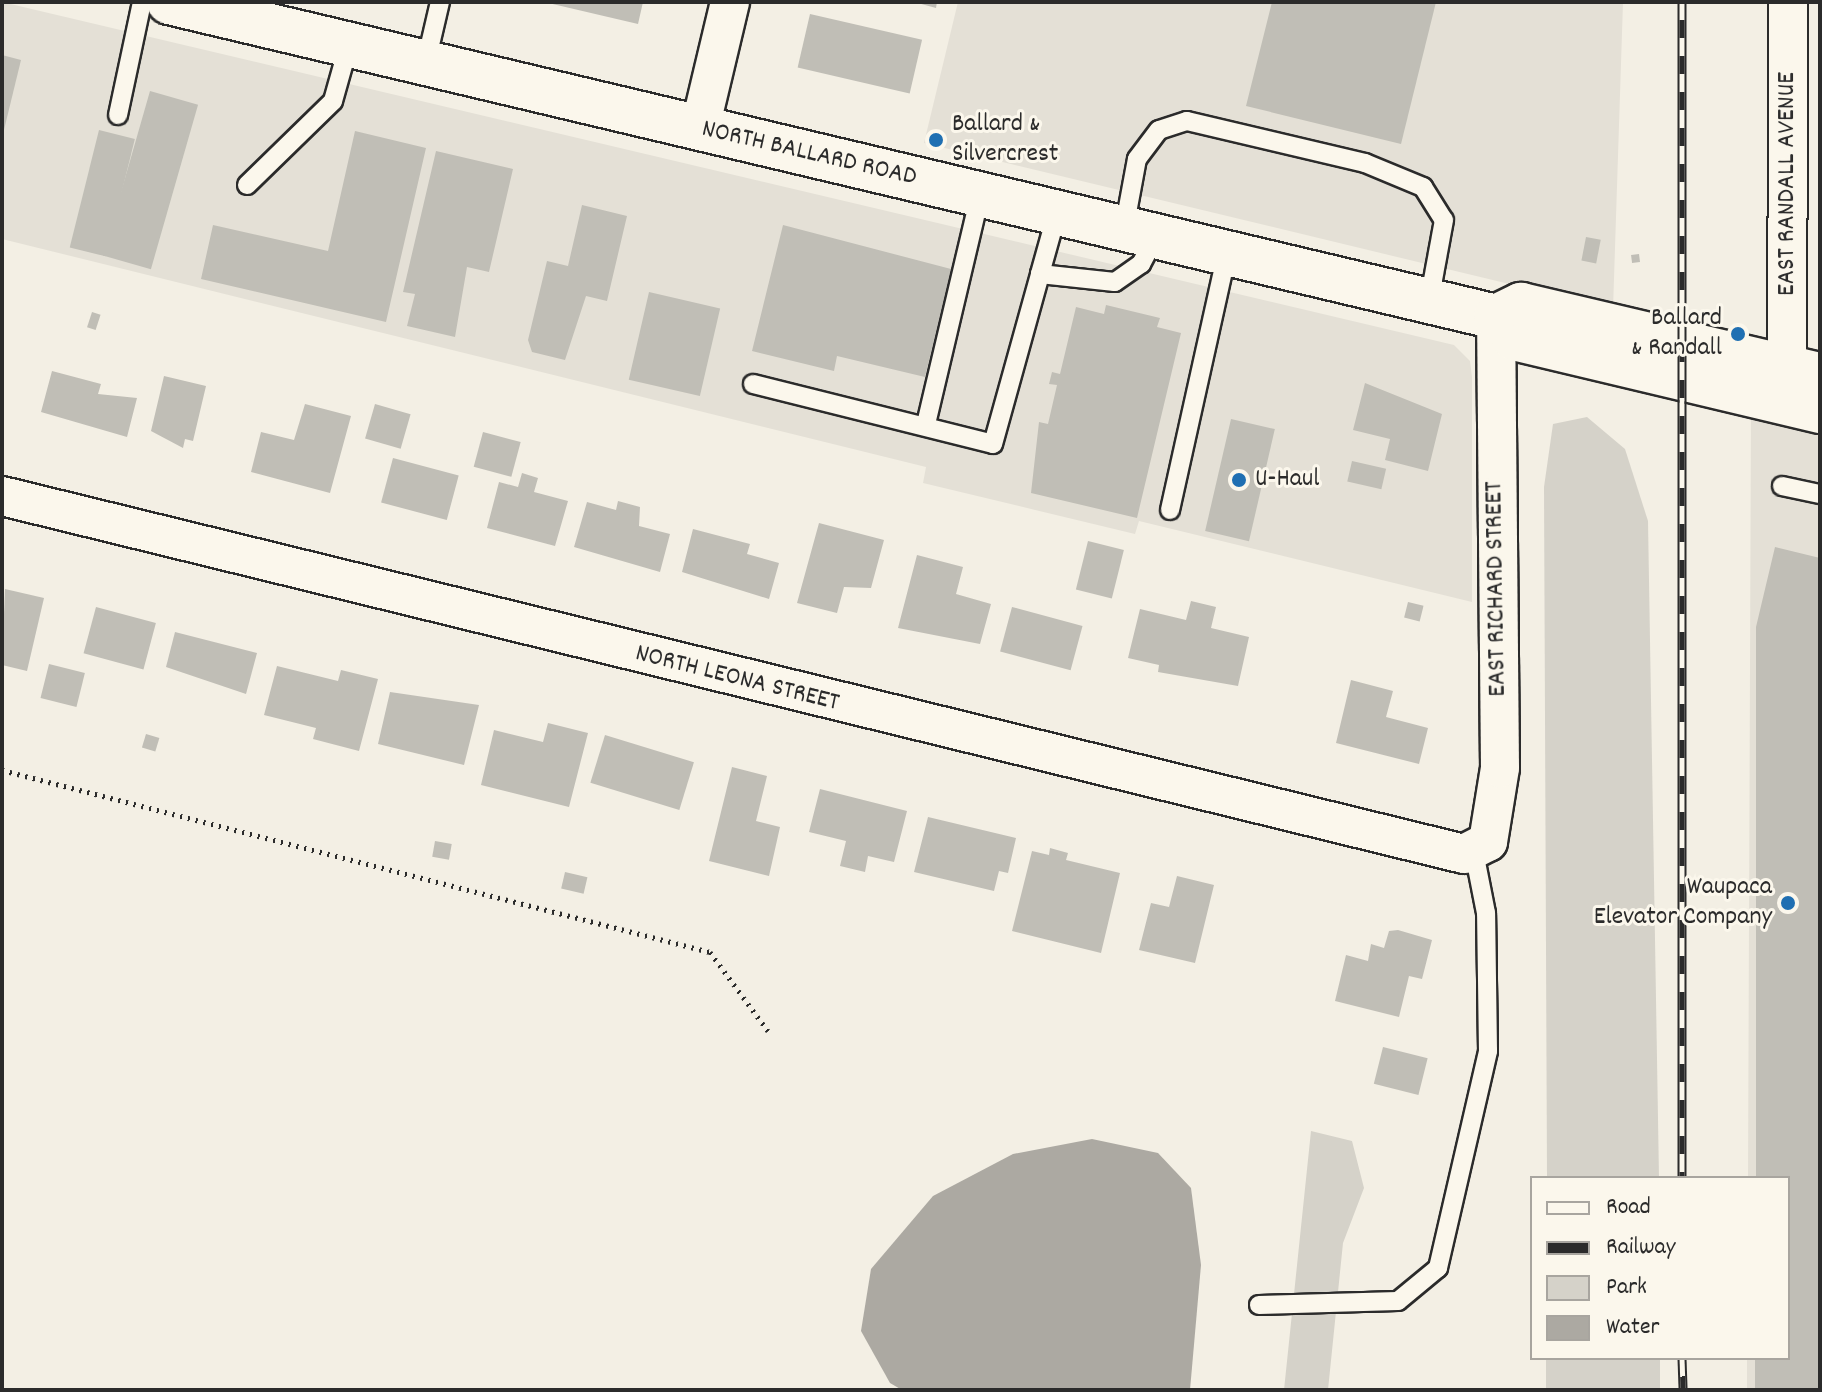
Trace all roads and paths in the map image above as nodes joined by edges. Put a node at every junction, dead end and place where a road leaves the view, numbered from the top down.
1 (142, 2) edge
2 (169, 2) edge
3 (440, 2) edge
4 (730, 2) edge
5 (1788, 2) edge
6 (349, 44) junction
7 (426, 62) junction
8 (118, 115) dead end
9 (700, 128) junction
10 (247, 185) dead end
11 (980, 195) junction
12 (1057, 213) junction
13 (1140, 233) junction
14 (1227, 253) junction
15 (1040, 274) junction
16 (1429, 302) junction
17 (1496, 317) junction
18 (1803, 371) edge
19 (753, 384) dead end
20 (1820, 411) edge
21 (926, 424) junction
22 (1782, 486) dead end
23 (1820, 494) edge
24 (2, 496) edge
25 (1170, 510) dead end
26 (2, 770) edge
27 (1474, 852) junction
28 (768, 1031) dead end
29 (1259, 1305) dead end

1 - 8 lane
2 - 6 main road, NORTH BALLARD ROAD
3 - 7 lane
4 - 9 street
5 - 18 street, EAST RANDALL AVENUE
6 - 7 main road, NORTH BALLARD ROAD
6 - 10 lane
7 - 9 main road, NORTH BALLARD ROAD
9 - 11 main road, NORTH BALLARD ROAD
11 - 12 main road, NORTH BALLARD ROAD
11 - 21 lane
12 - 13 main road, NORTH BALLARD ROAD
12 - 15 lane
13 - 14 main road, NORTH BALLARD ROAD
13 - 15 lane
13 - 16 lane
14 - 16 main road, NORTH BALLARD ROAD
14 - 25 lane
15 - 21 lane
16 - 17 main road, NORTH BALLARD ROAD
17 - 18 main road, NORTH BALLARD ROAD
17 - 20 main road, NORTH BALLARD ROAD
17 - 27 street, EAST RICHARD STREET
19 - 21 lane
22 - 23 lane
24 - 27 street, NORTH LEONA STREET
26 - 28 path
27 - 29 lane

